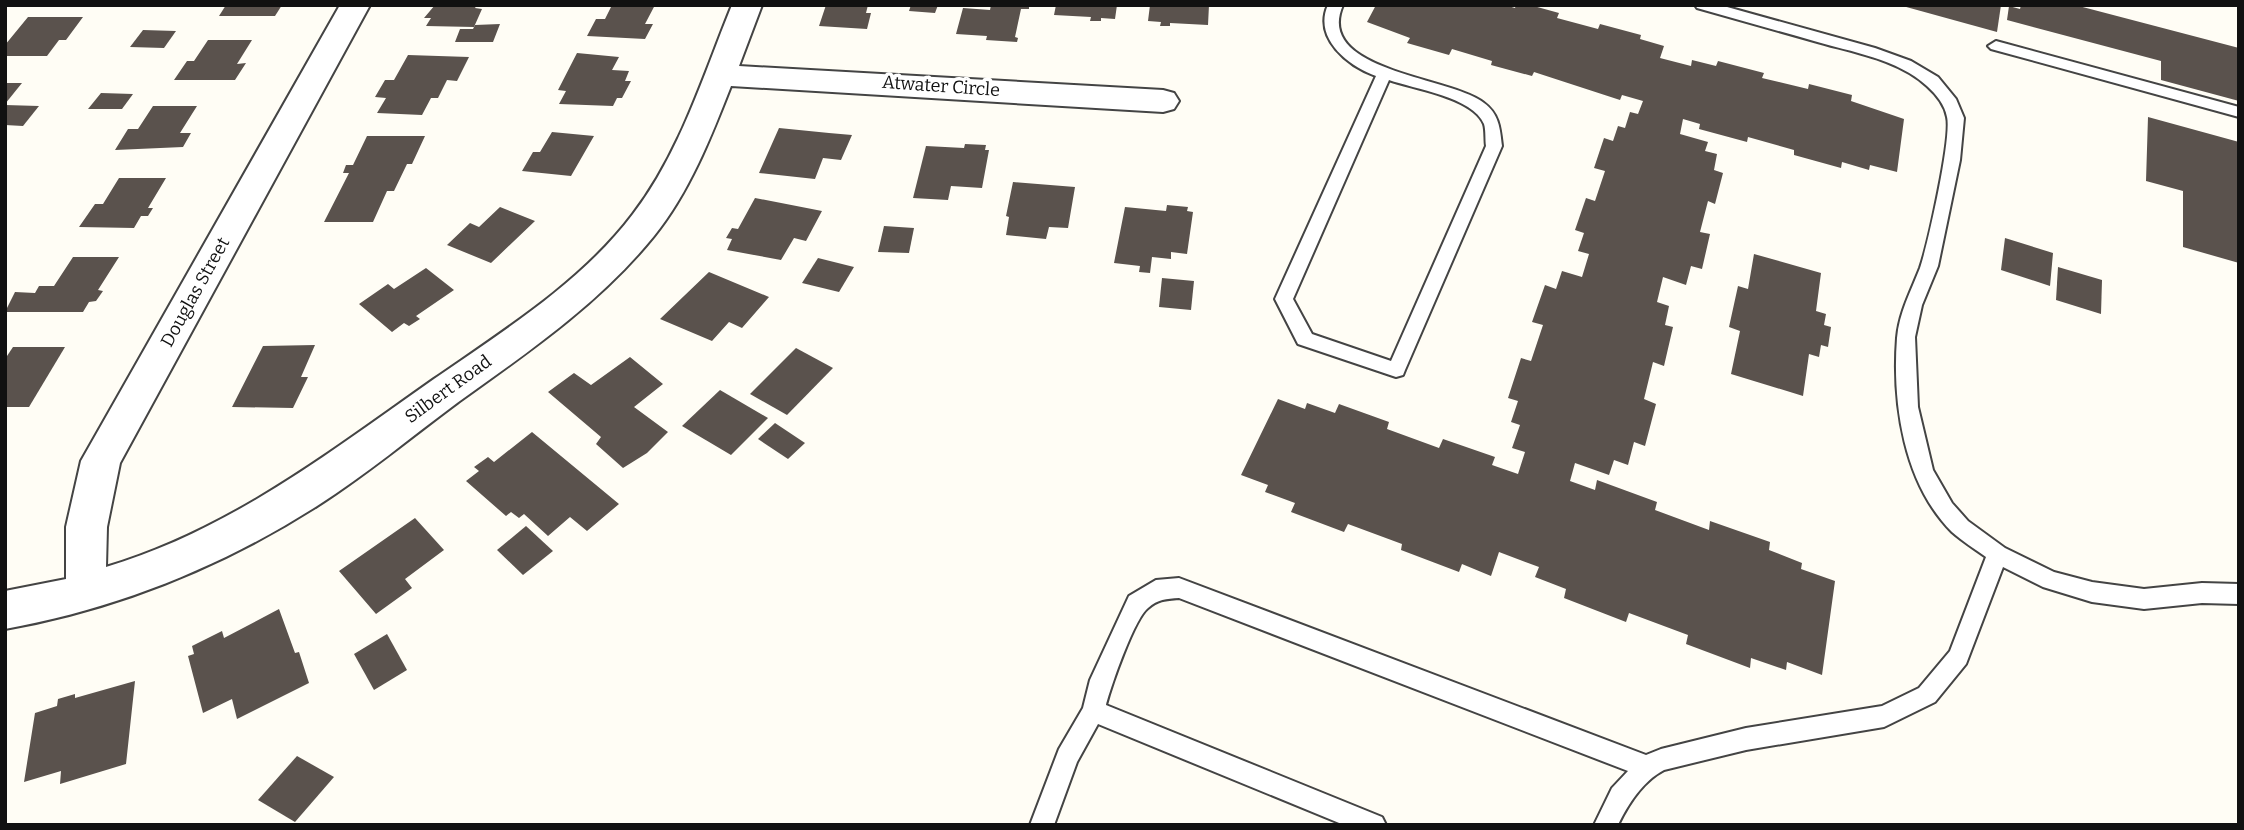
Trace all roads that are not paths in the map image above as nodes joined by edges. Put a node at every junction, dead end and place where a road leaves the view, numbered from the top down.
1 (355, 5) edge
2 (747, 5) edge
3 (1336, 5) edge
4 (1702, 5) edge
5 (1996, 46) dead end
6 (719, 75) junction
7 (1384, 75) junction
8 (1163, 101) dead end
9 (2239, 112) edge
10 (1998, 554) junction
11 (89, 593) junction
12 (2239, 594) edge
13 (5, 610) edge
14 (1093, 711) junction
15 (1647, 767) junction
16 (1042, 825) edge
17 (1374, 825) edge
18 (1606, 825) edge

1 - 11 street, Douglas Street
2 - 6 street, Silbert Road
3 - 7 lane
4 - 10 lane
5 - 9 lane
6 - 8 street, Atwater Circle
6 - 11 street, Silbert Road
7 - 7 lane
10 - 12 lane
10 - 15 lane
11 - 13 street, Silbert Road
14 - 15 lane
14 - 16 lane
14 - 17 lane
15 - 18 lane

